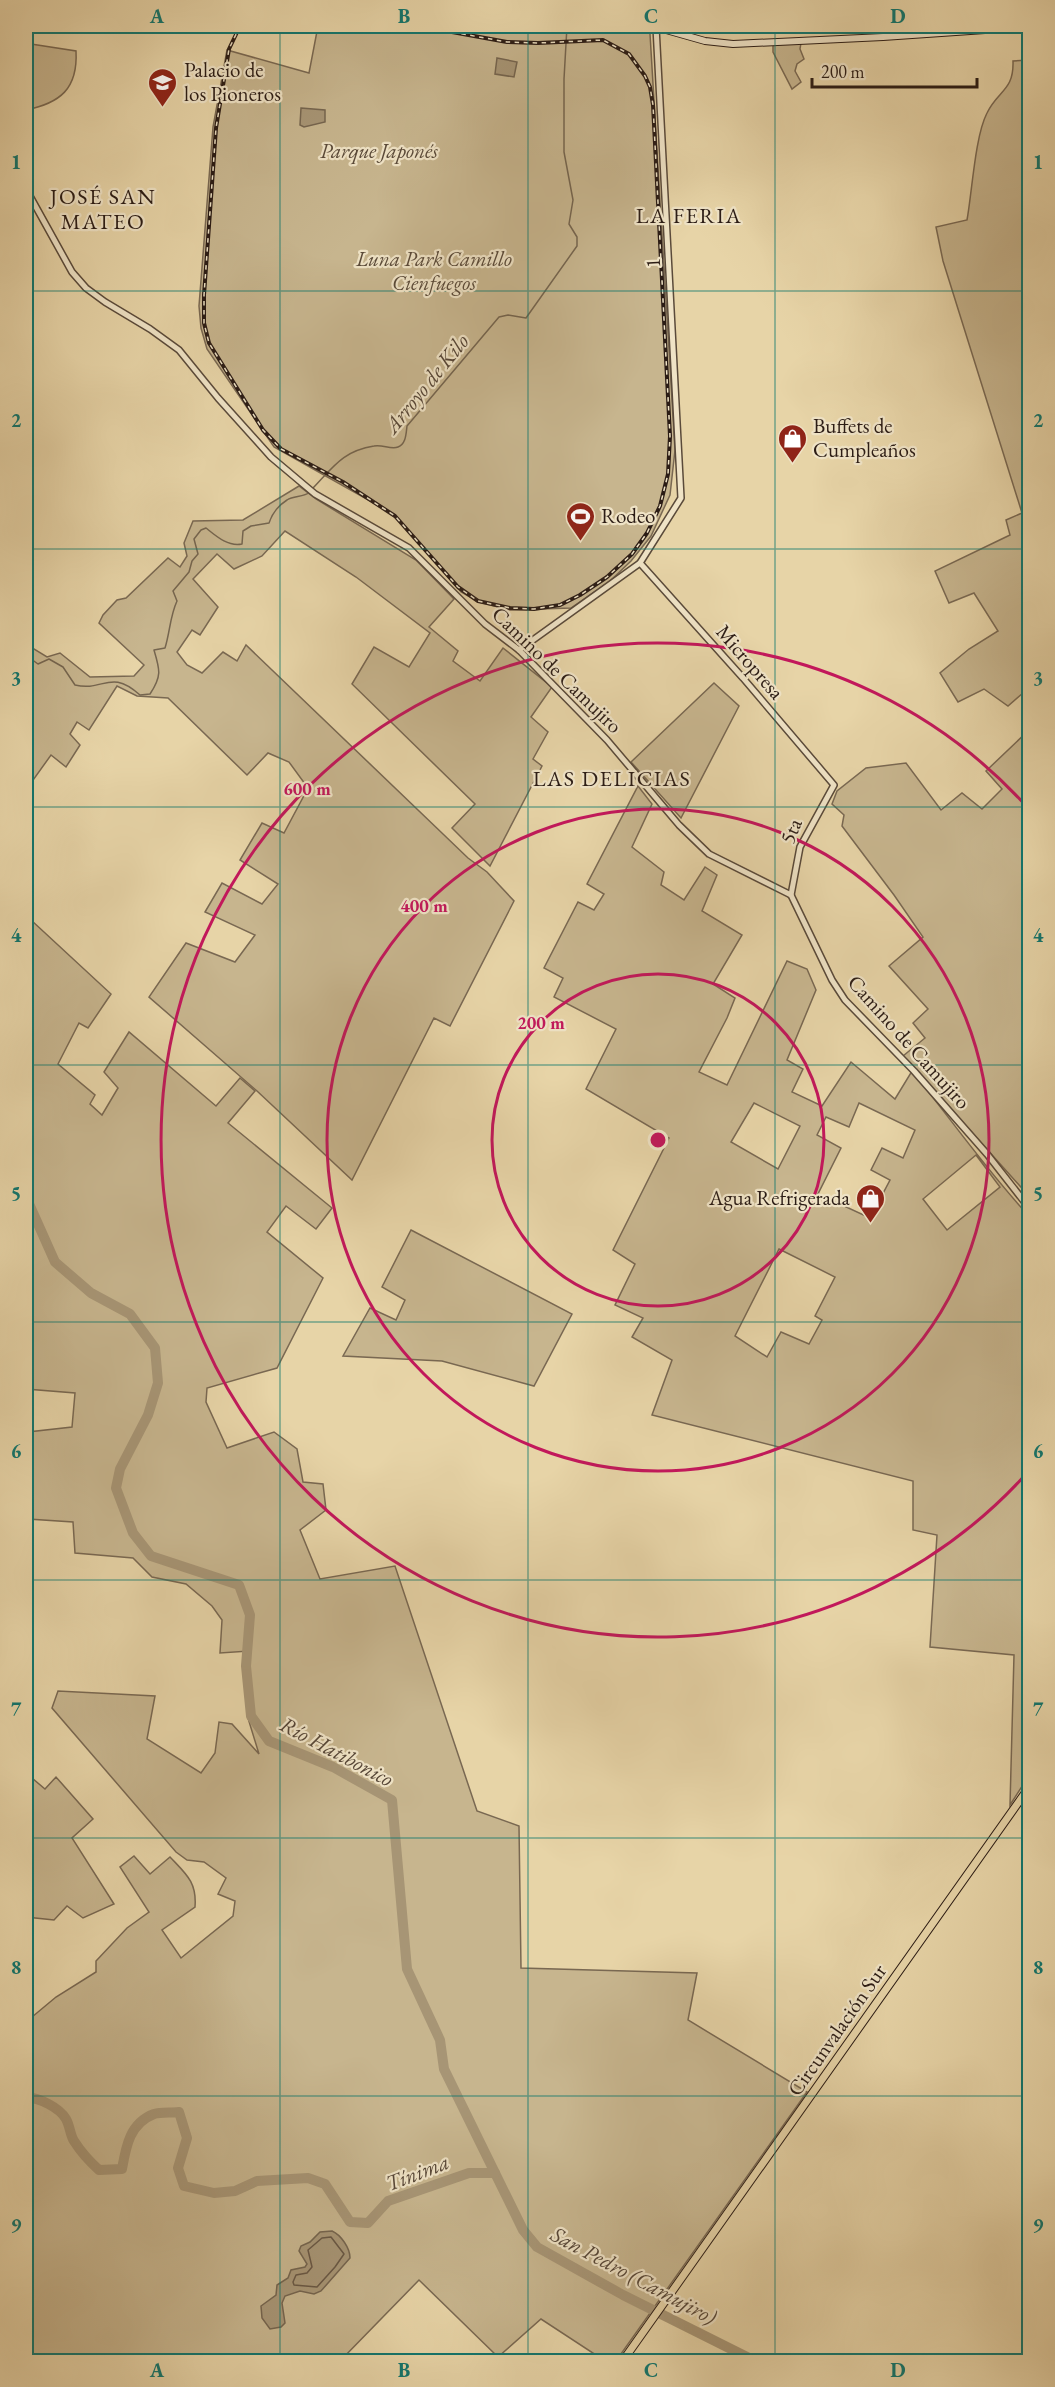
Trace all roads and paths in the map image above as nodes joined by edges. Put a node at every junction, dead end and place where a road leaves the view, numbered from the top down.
1 (654, 26) edge
2 (1029, 27) edge
3 (26, 189) edge
4 (639, 563) junction
5 (519, 650) junction
6 (834, 785) joint
7 (791, 895) junction
8 (1029, 1209) edge
9 (1029, 1786) edge
10 (622, 2361) edge

1 - 2 main road
1 - 4 street, 1
3 - 5 street, Camino de Camujiro
4 - 5 street
4 - 6 street, Micropresa
5 - 7 street, Camino de Camujiro
6 - 7 street, 5ta
7 - 8 street, Camino de Camujiro
9 - 10 main road, Circunvalación Sur

